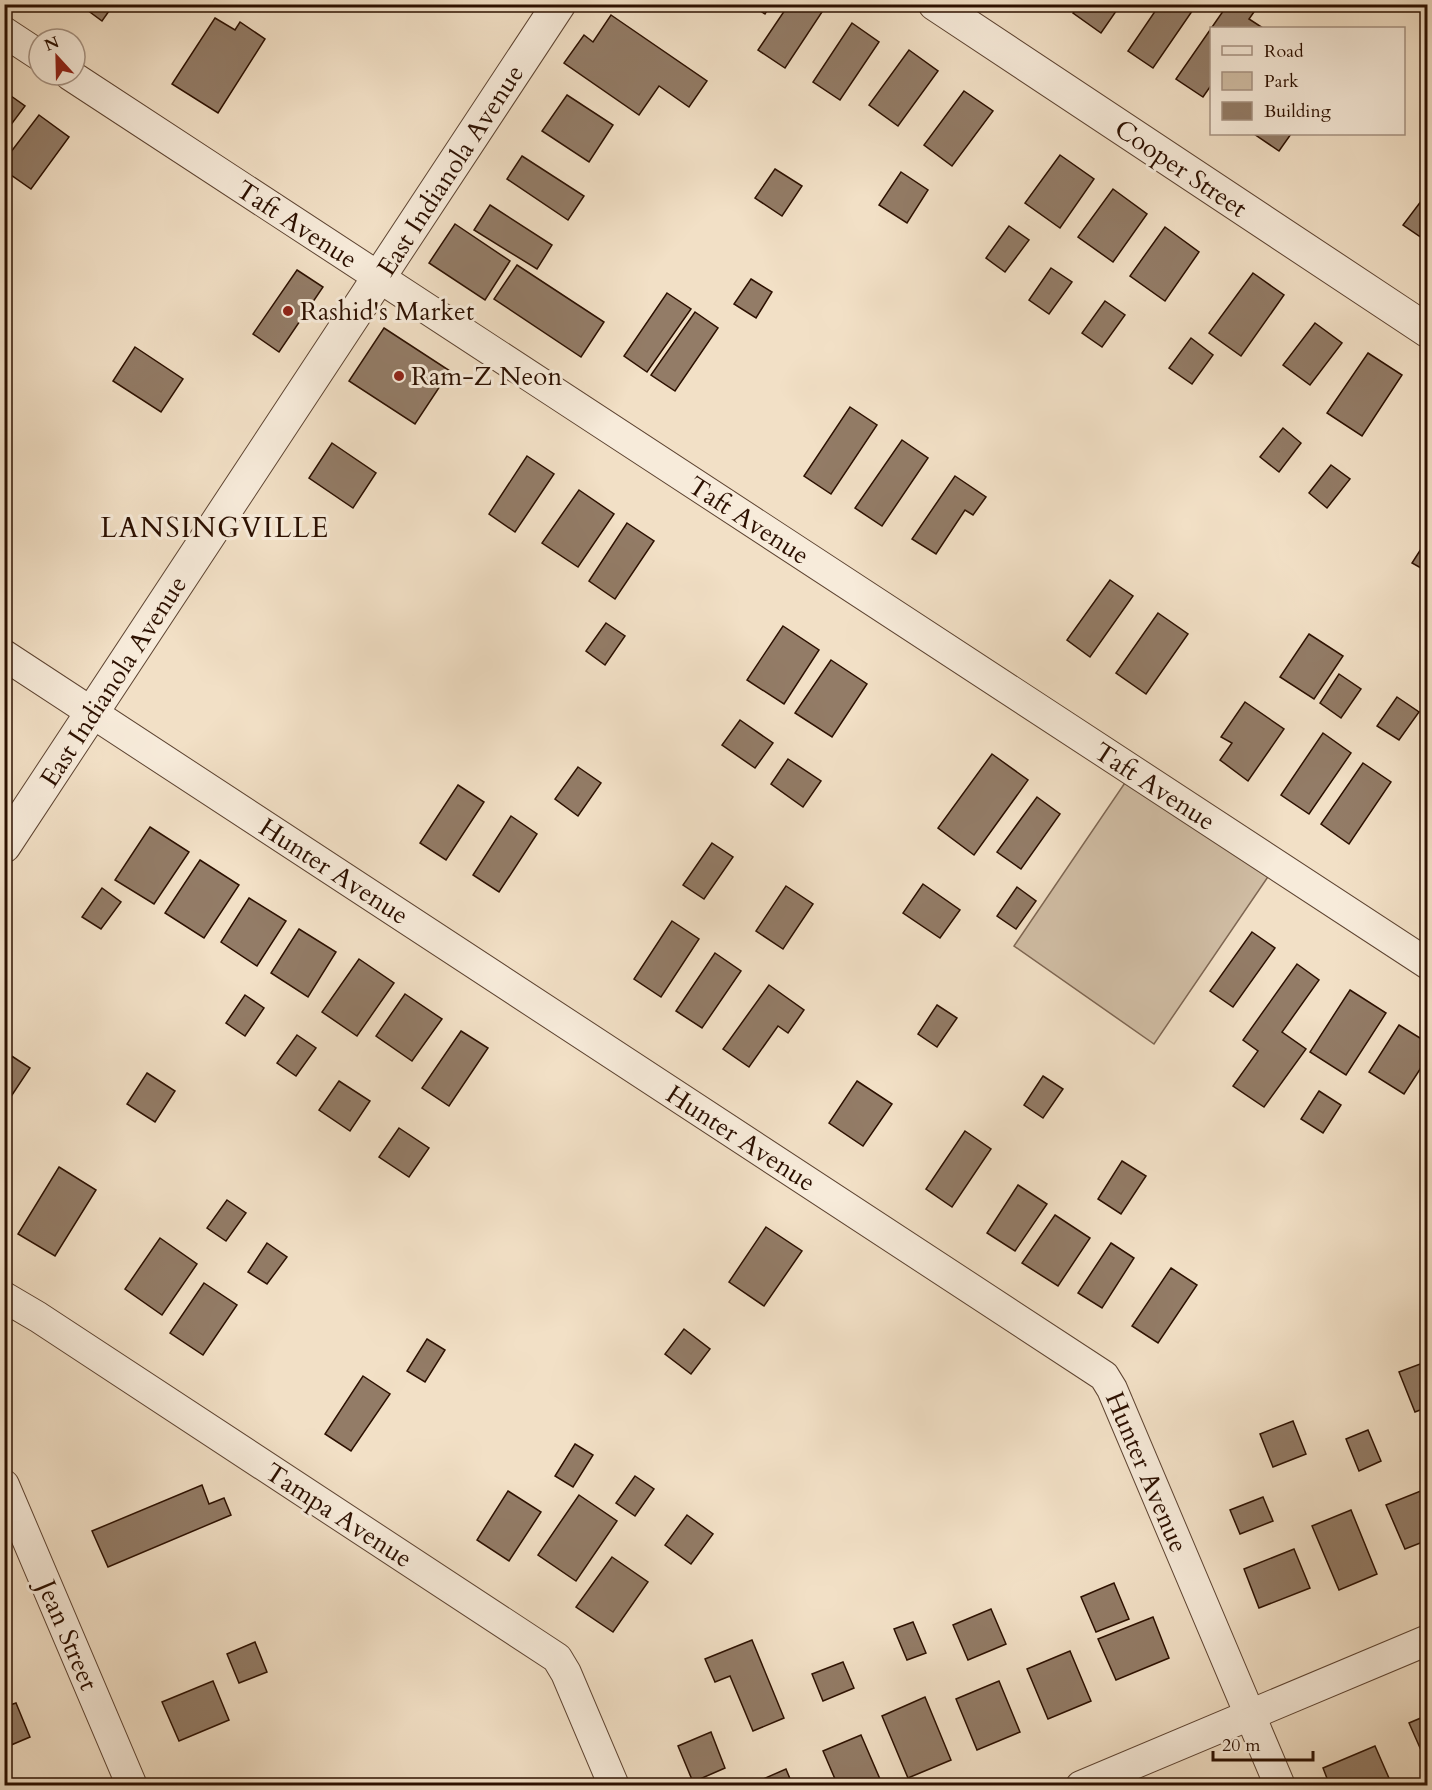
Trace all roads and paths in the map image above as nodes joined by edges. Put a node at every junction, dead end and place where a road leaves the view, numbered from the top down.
1 (559, 4) edge
2 (935, 4) edge
3 (4, 32) edge
4 (27, 47) edge
5 (87, 86) edge
6 (379, 278) junction
7 (1428, 331) edge
8 (4, 655) edge
9 (93, 713) junction
10 (4, 846) edge
11 (1428, 964) edge
12 (4, 1297) edge
13 (4, 1485) edge
14 (1428, 1640) edge
15 (1250, 1715) junction
16 (132, 1785) edge
17 (614, 1785) edge
18 (1081, 1785) edge
19 (1280, 1785) edge

1 - 6 street, East Indianola Avenue
2 - 7 street, Cooper Street
3 - 4 street
5 - 6 street, Taft Avenue
6 - 9 street, East Indianola Avenue
6 - 11 street, Taft Avenue
8 - 9 street, Hunter Avenue
9 - 10 street, East Indianola Avenue
9 - 15 street, Hunter Avenue
12 - 17 street, Tampa Avenue
13 - 16 street, Jean Street
14 - 15 street
15 - 18 street
15 - 19 street, Hunter Avenue

